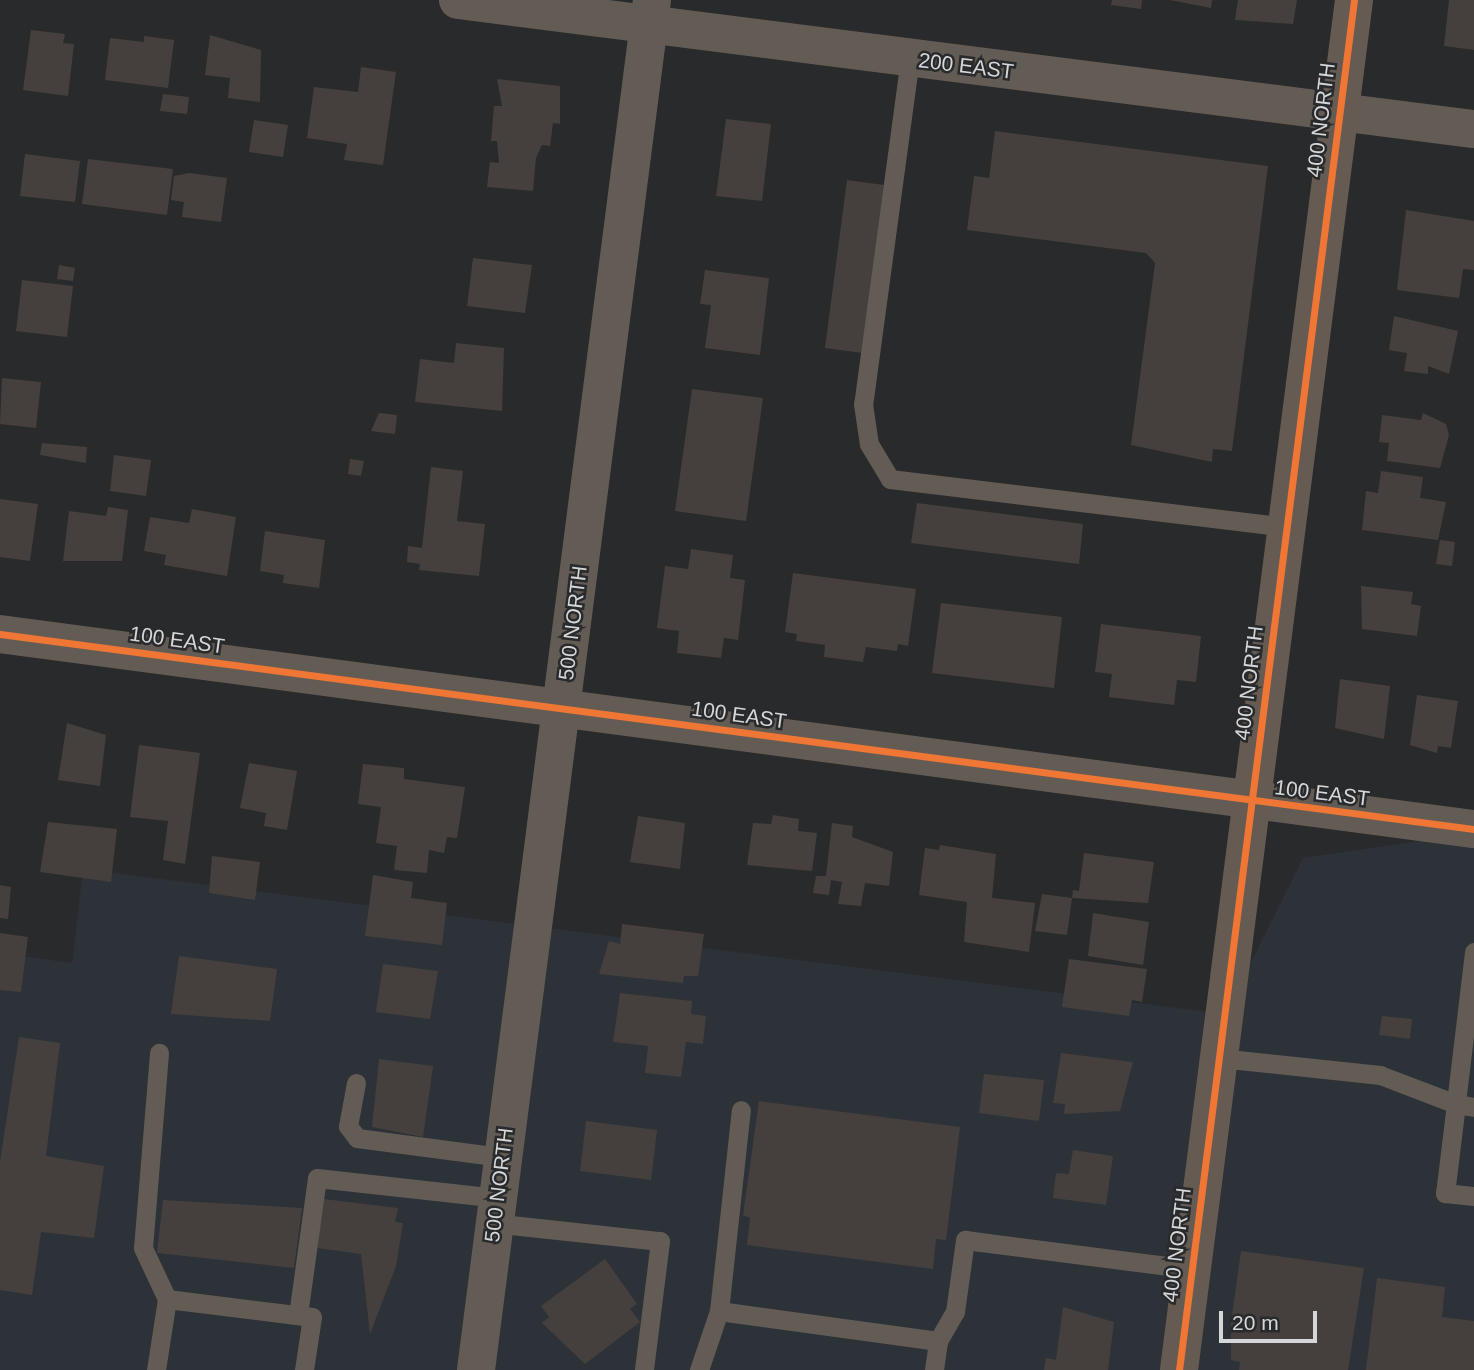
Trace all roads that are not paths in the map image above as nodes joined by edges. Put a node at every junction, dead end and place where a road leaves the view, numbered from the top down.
1 (458, 0) edge
2 (1354, 0) edge
3 (651, 13) edge
4 (910, 58) junction
5 (1339, 114) junction
6 (1474, 129) edge
7 (1286, 527) junction
8 (0, 634) edge
9 (562, 709) junction
10 (1252, 802) junction
11 (1474, 829) edge
12 (1474, 952) edge
13 (159, 1053) dead end
14 (1219, 1058) junction
15 (356, 1083) dead end
16 (1465, 1106) edge
17 (741, 1110) dead end
18 (502, 1157) junction
19 (1474, 1196) edge
20 (495, 1210) junction
21 (1192, 1269) junction
22 (167, 1299) junction
23 (719, 1311) junction
24 (298, 1315) junction
25 (938, 1341) junction
26 (156, 1370) edge
27 (304, 1370) edge
28 (476, 1370) edge
29 (644, 1370) edge
30 (699, 1370) edge
31 (934, 1370) edge
32 (1179, 1370) edge

1 - 3 street, 200 EAST
2 - 5 main road, 400 NORTH
3 - 4 street, 200 EAST
3 - 9 street, 500 NORTH
4 - 5 street, 200 EAST
4 - 7 lane
5 - 6 street, 200 EAST
5 - 7 main road, 400 NORTH
7 - 10 main road, 400 NORTH
8 - 9 street, 100 EAST
9 - 10 street, 100 EAST
9 - 18 street, 500 NORTH
10 - 11 street, 100 EAST
10 - 14 main road, 400 NORTH
12 - 16 lane
13 - 22 lane
14 - 16 lane
14 - 21 main road, 400 NORTH
15 - 18 lane
16 - 19 lane
17 - 23 lane
18 - 20 street, 500 NORTH
20 - 24 lane
20 - 28 street, 500 NORTH
20 - 29 lane
21 - 25 lane
21 - 32 main road, 400 NORTH
22 - 24 lane
22 - 26 lane
23 - 25 lane
23 - 30 lane
24 - 27 lane
25 - 31 lane

